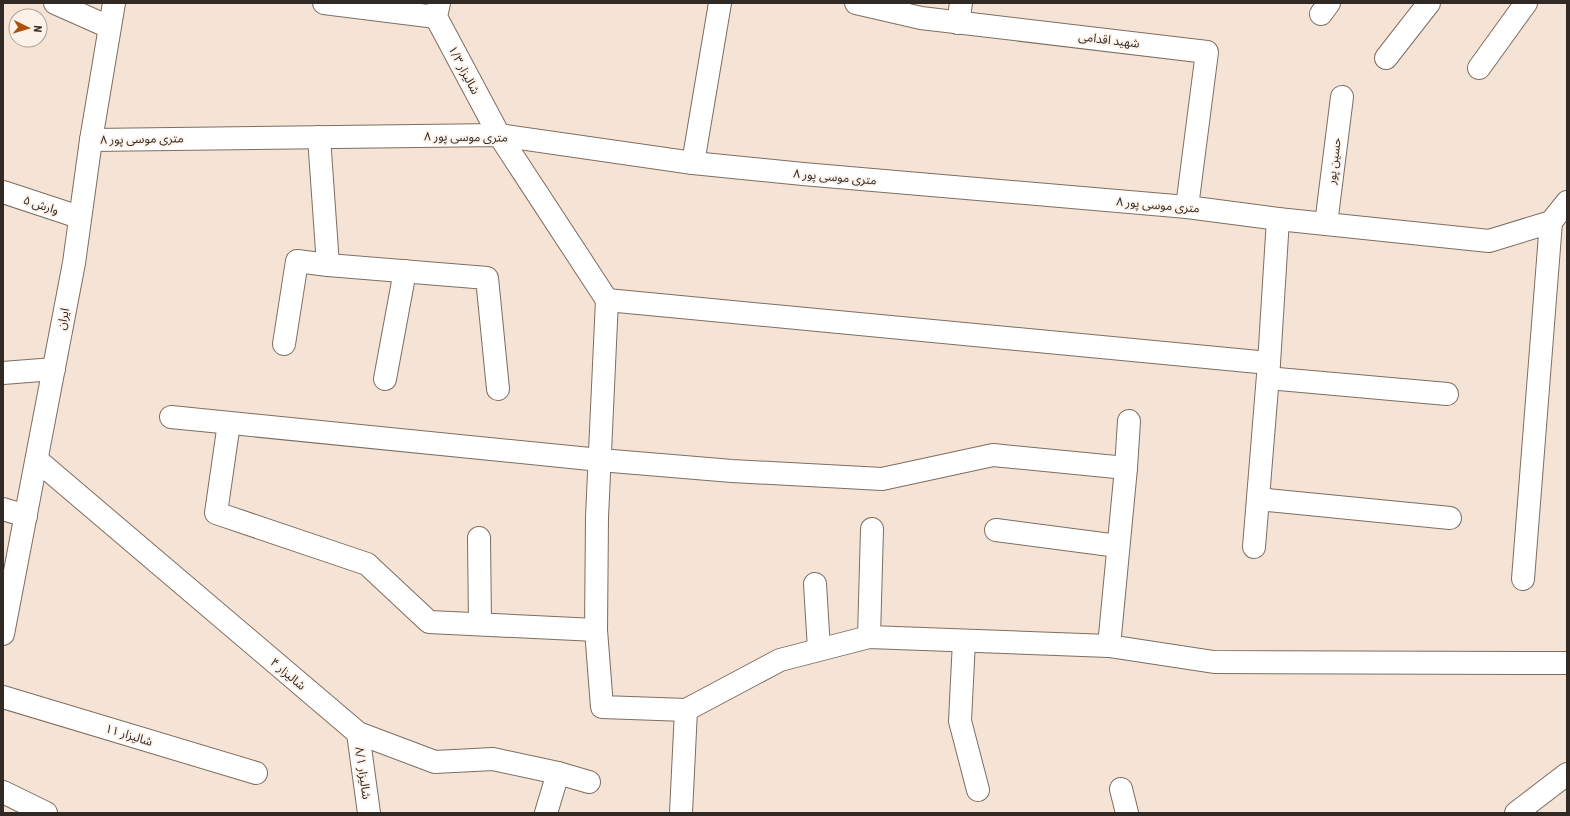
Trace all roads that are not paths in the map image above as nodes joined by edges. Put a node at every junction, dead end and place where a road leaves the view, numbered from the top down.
1 (55, 3) edge
2 (114, 3) edge
3 (720, 3) edge
4 (856, 3) edge
5 (1429, 3) edge
6 (1526, 3) edge
7 (336, 4) edge
8 (438, 10) edge
9 (960, 13) edge
10 (109, 27) junction
11 (1386, 58) dead end
12 (1479, 68) dead end
13 (1342, 97) dead end
14 (499, 135) junction
15 (319, 137) junction
16 (91, 140) junction
17 (693, 163) junction
18 (3, 192) edge
19 (1567, 202) edge
20 (1187, 207) junction
21 (79, 217) junction
22 (1278, 220) junction
23 (1551, 222) junction
24 (1326, 224) junction
25 (328, 265) junction
26 (405, 271) junction
27 (607, 300) junction
28 (284, 344) dead end
29 (54, 369) junction
30 (1269, 371) junction
31 (3, 372) edge
32 (386, 379) dead end
33 (498, 388) dead end
34 (1447, 394) dead end
35 (171, 417) dead end
36 (1129, 421) dead end
37 (228, 423) junction
38 (37, 460) junction
39 (600, 460) junction
40 (1126, 468) junction
41 (1258, 499) junction
42 (3, 509) edge
43 (26, 516) junction
44 (1450, 518) dead end
45 (872, 529) dead end
46 (996, 530) dead end
47 (479, 538) dead end
48 (1118, 546) junction
49 (1254, 547) dead end
50 (1523, 579) dead end
51 (815, 584) dead end
52 (480, 624) junction
53 (3, 630) edge
54 (596, 630) junction
55 (870, 637) junction
56 (964, 641) junction
57 (1109, 646) junction
58 (819, 650) junction
59 (1567, 663) edge
60 (3, 697) edge
61 (686, 710) junction
62 (358, 733) junction
63 (558, 772) junction
64 (256, 773) dead end
65 (1567, 774) edge
66 (589, 782) dead end
67 (1121, 789) dead end
68 (978, 790) dead end
69 (3, 792) edge
70 (46, 813) edge
71 (369, 813) edge
72 (546, 813) edge
73 (681, 813) edge
74 (1127, 813) edge
75 (1516, 813) edge

1 - 10 street
2 - 10 street, ایران
3 - 17 street
4 - 9 street, شهید اقدامی
5 - 11 street
6 - 12 street
7 - 8 street
8 - 14 street, شالیزار ۱/۳
9 - 20 street, شهید اقدامی
10 - 16 street, ایران
13 - 24 street, حسین پور
14 - 15 street, ۸ متری موسی پور
14 - 17 street, ۸ متری موسی پور
14 - 27 street, شالیزار ۱/۳
15 - 16 street, ۸ متری موسی پور
15 - 25 street
16 - 21 street, ایران
17 - 20 street, ۸ متری موسی پور
18 - 21 street, وارش ۵
19 - 23 street
20 - 22 street, ۸ متری موسی پور
21 - 29 street, ایران
22 - 24 street, ۸ متری موسی پور
22 - 30 street
23 - 24 street, ۸ متری موسی پور
23 - 50 street
25 - 26 street
25 - 28 street
26 - 32 street
26 - 33 street
27 - 30 street
27 - 39 street
29 - 31 street
29 - 38 street, ایران
30 - 34 street
30 - 41 street
35 - 37 street
36 - 40 street
37 - 39 street
37 - 52 street
38 - 43 street, ایران
38 - 62 street, شالیزار ۴
39 - 40 street
39 - 54 street
40 - 48 street
41 - 44 street
41 - 49 street
42 - 43 street
43 - 53 street, ایران
45 - 55 street
46 - 48 street
47 - 52 street
48 - 57 street
51 - 58 street
52 - 54 street
54 - 61 street
55 - 56 street
55 - 58 street
56 - 57 street
56 - 68 street
57 - 59 street
58 - 61 street
60 - 64 street, شالیزار ۱۱
61 - 73 street
62 - 63 street, شالیزار ۴
62 - 71 street, شالیزار ۸/۱
63 - 66 street, شالیزار ۴
63 - 72 street
65 - 75 street
67 - 74 street
69 - 70 street

